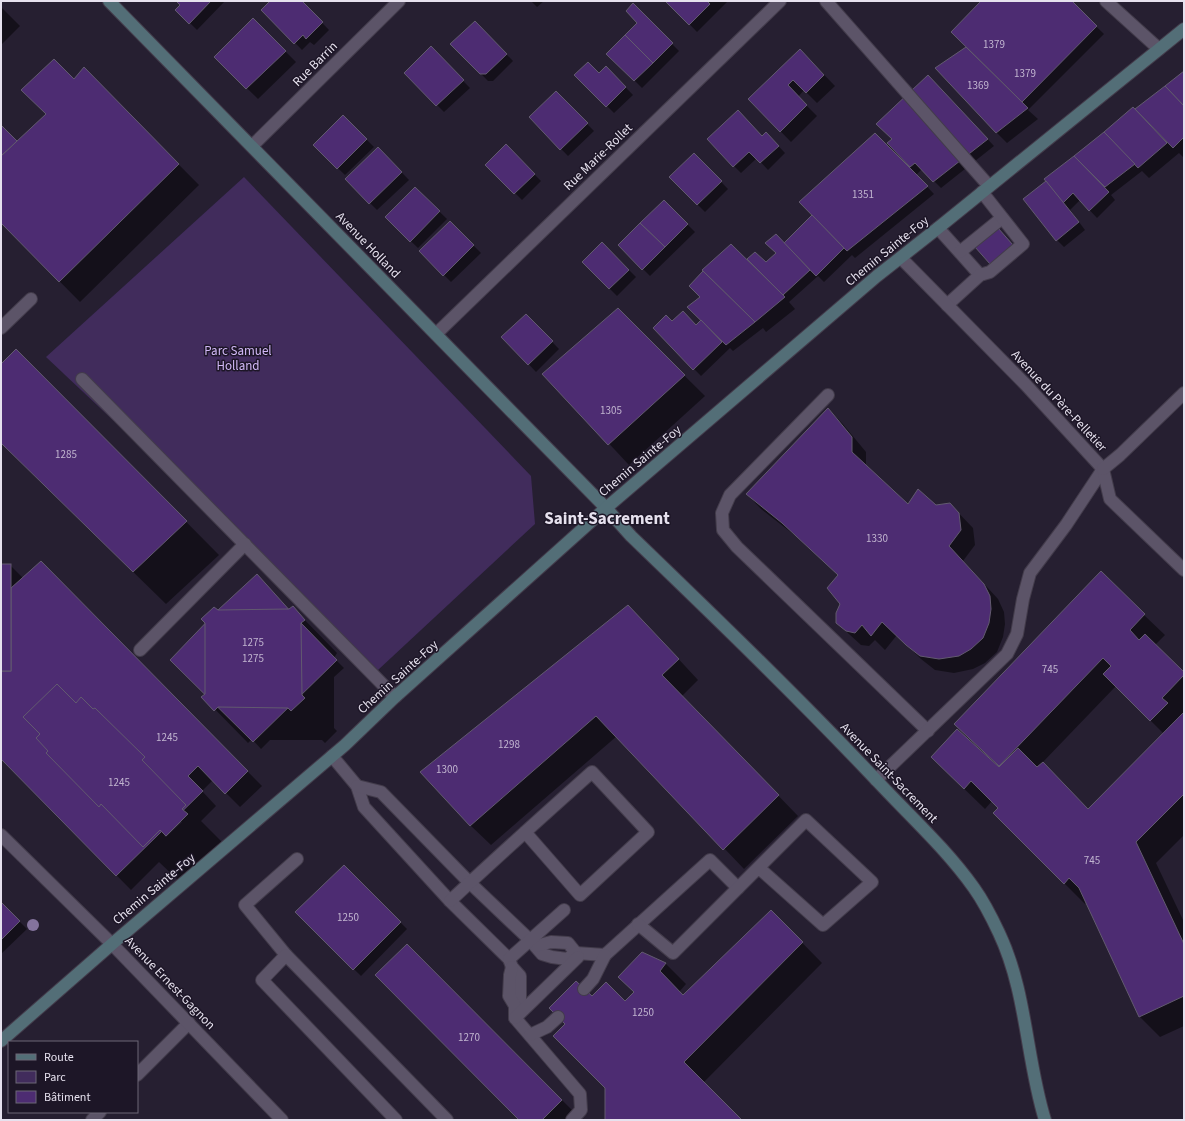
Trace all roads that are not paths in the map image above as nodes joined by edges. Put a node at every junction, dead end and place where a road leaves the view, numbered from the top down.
1 (109, 1) edge
2 (399, 1) edge
3 (780, 1) edge
4 (826, 1) edge
5 (1106, 1) edge
6 (1184, 29) edge
7 (1159, 49) junction
8 (252, 146) junction
9 (985, 189) junction
10 (1002, 218) junction
11 (938, 228) junction
12 (960, 252) junction
13 (900, 258) junction
14 (980, 275) junction
15 (31, 299) dead end
16 (947, 305) junction
17 (1, 328) edge
18 (436, 334) junction
19 (82, 379) dead end
20 (1184, 393) edge
21 (828, 395) dead end
22 (1103, 469) junction
23 (606, 508) junction
24 (245, 544) junction
25 (1184, 570) edge
26 (140, 650) dead end
27 (396, 697) junction
28 (928, 731) junction
29 (332, 756) junction
30 (876, 780) junction
31 (357, 786) junction
32 (525, 832) junction
33 (1, 835) edge
34 (297, 859) dead end
35 (759, 868) junction
36 (470, 882) junction
37 (738, 888) junction
38 (450, 901) junction
39 (564, 910) dead end
40 (638, 924) junction
41 (533, 943) junction
42 (112, 944) junction
43 (579, 953) junction
44 (286, 955) junction
45 (605, 955) junction
46 (511, 963) junction
47 (584, 989) dead end
48 (515, 1012) junction
49 (558, 1017) dead end
50 (189, 1023) junction
51 (530, 1035) junction
52 (1, 1041) edge
53 (138, 1074) edge
54 (282, 1120) edge
55 (396, 1120) edge
56 (446, 1120) edge
57 (572, 1120) edge
58 (1045, 1120) edge

1 - 8 main road, Avenue Holland
2 - 8 street, Rue Barrin
3 - 18 street, Rue Marie-Rollet
4 - 9 street
5 - 7 street
6 - 7 main road, Chemin Sainte-Foy
7 - 9 main road, Chemin Sainte-Foy
8 - 18 main road, Avenue Holland
9 - 10 street
9 - 11 main road, Chemin Sainte-Foy
10 - 12 street
10 - 14 street
11 - 12 street
11 - 13 main road, Chemin Sainte-Foy
12 - 14 street
13 - 16 street, Avenue du Père-Pelletier
13 - 23 main road, Chemin Sainte-Foy
14 - 16 street
15 - 17 street
16 - 22 street, Avenue du Père-Pelletier
18 - 23 main road, Avenue Holland
19 - 24 street
20 - 22 street
21 - 28 street
22 - 25 street, Avenue du Père-Pelletier
22 - 28 street
23 - 27 main road, Chemin Sainte-Foy
23 - 30 main road, Avenue Saint-Sacrement
24 - 26 street
24 - 27 street
27 - 29 main road, Chemin Sainte-Foy
28 - 30 street
29 - 31 street
29 - 42 main road, Chemin Sainte-Foy
30 - 58 main road, Avenue Saint-Sacrement
31 - 36 street
31 - 38 street
32 - 32 street
32 - 36 street
33 - 42 street, Avenue Ernest-Gagnon
34 - 44 street
35 - 35 street
35 - 37 street
36 - 38 street
36 - 41 street
37 - 40 street
37 - 40 street
38 - 46 street
39 - 41 street
40 - 45 street
41 - 43 street
41 - 46 street
42 - 50 street, Avenue Ernest-Gagnon
42 - 52 main road, Chemin Sainte-Foy
43 - 45 street
43 - 48 street
44 - 55 street
44 - 56 street
45 - 47 street
46 - 48 street
48 - 51 street
49 - 51 street
50 - 53 street
50 - 54 street, Avenue Ernest-Gagnon
51 - 57 street

